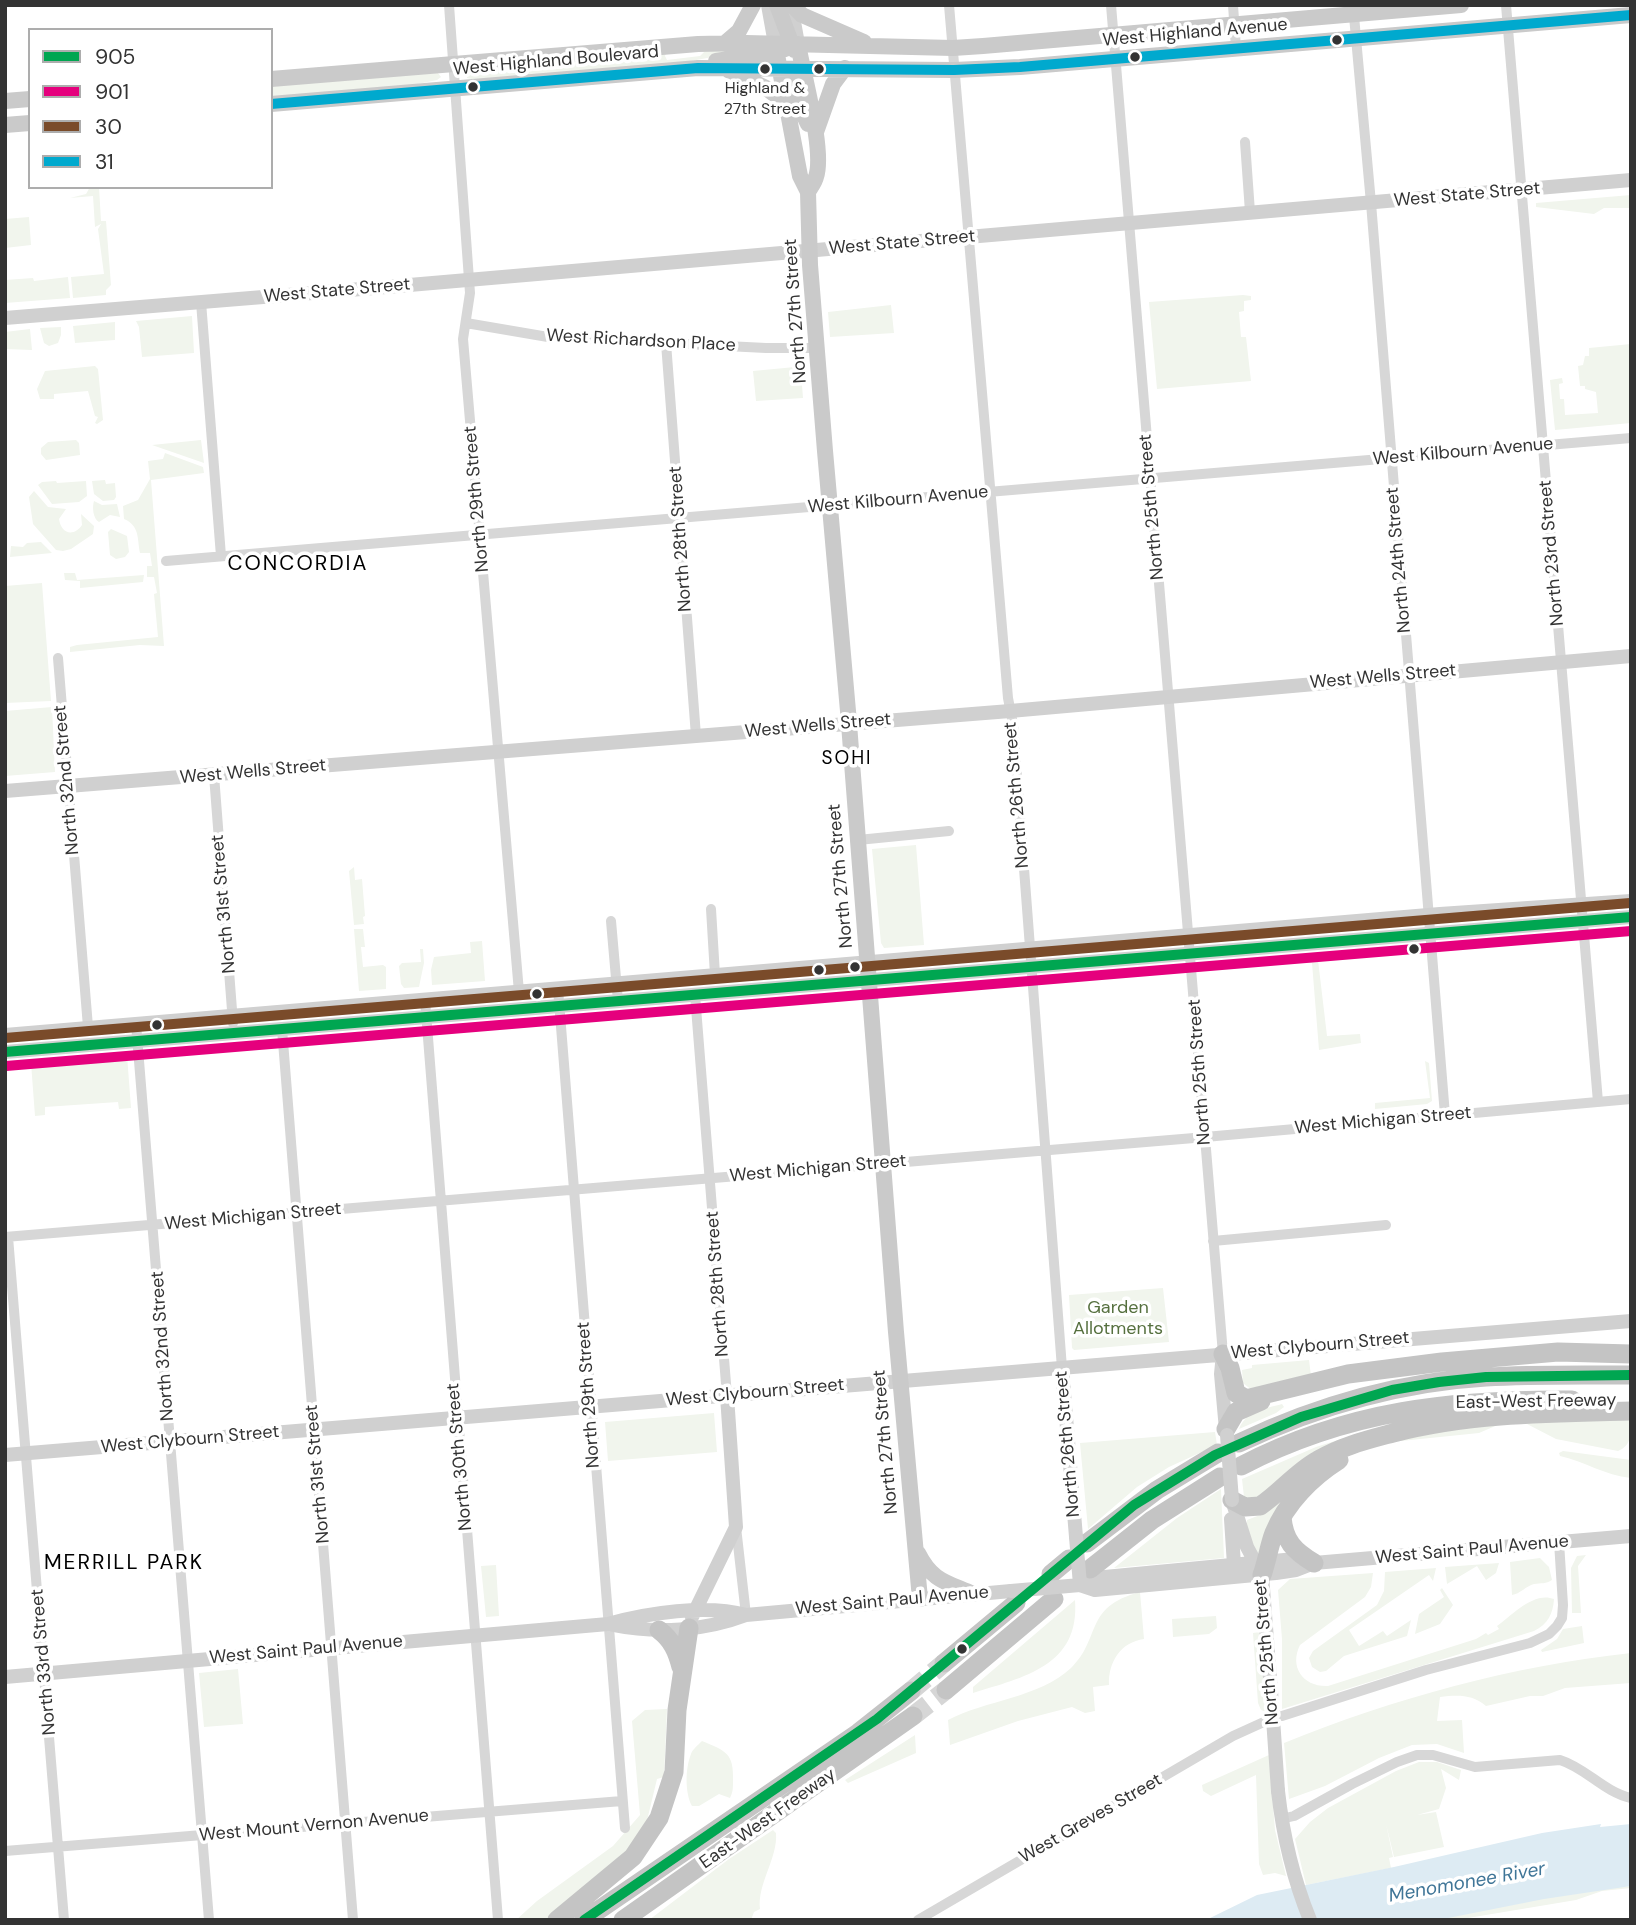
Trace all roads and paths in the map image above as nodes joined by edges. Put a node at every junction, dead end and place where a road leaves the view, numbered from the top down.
1 (449, 5) edge
2 (753, 5) edge
3 (768, 5) edge
4 (777, 5) edge
5 (791, 5) edge
6 (949, 5) edge
7 (1111, 5) edge
8 (1233, 5) edge
9 (1461, 5) edge
10 (1506, 5) edge
11 (1353, 10) edge
12 (1631, 15) edge
13 (1234, 24) junction
14 (1508, 26) junction
15 (1114, 36) junction
16 (1355, 39) junction
17 (725, 43) junction
18 (873, 46) junction
19 (953, 48) junction
20 (1236, 48) junction
21 (789, 56) junction
22 (1116, 59) junction
23 (453, 65) junction
24 (698, 68) junction
25 (722, 68) junction
26 (845, 68) junction
27 (954, 70) junction
28 (273, 79) edge
29 (456, 88) junction
30 (28, 99) edge
31 (5, 101) edge
32 (273, 104) edge
33 (787, 104) junction
34 (28, 123) edge
35 (5, 125) edge
36 (816, 135) junction
37 (1245, 142) dead end
38 (1631, 180) edge
39 (1522, 190) junction
40 (808, 192) junction
41 (1371, 203) junction
42 (1250, 212) junction
43 (1130, 223) junction
44 (970, 237) junction
45 (810, 250) junction
46 (468, 279) junction
47 (201, 302) junction
48 (5, 318) edge
49 (466, 323) junction
50 (666, 342) junction
51 (817, 348) junction
52 (1631, 438) edge
53 (1543, 445) junction
54 (1391, 458) junction
55 (1150, 479) junction
56 (989, 492) junction
57 (829, 506) junction
58 (680, 519) junction
59 (480, 535) junction
60 (221, 556) junction
61 (166, 561) dead end
62 (1631, 656) edge
63 (58, 658) dead end
64 (1560, 662) junction
65 (1408, 675) junction
66 (1169, 696) junction
67 (1010, 711) junction
68 (849, 724) junction
69 (696, 736) junction
70 (498, 752) junction
71 (214, 775) junction
72 (68, 786) junction
73 (5, 791) edge
74 (949, 831) dead end
75 (858, 840) junction
76 (1631, 901) edge
77 (1581, 906) junction
78 (711, 908) dead end
79 (1430, 915) junction
80 (1631, 917) edge
81 (611, 921) dead end
82 (1582, 921) junction
83 (1430, 932) junction
84 (1190, 936) junction
85 (1029, 950) junction
86 (1191, 954) junction
87 (867, 962) junction
88 (1030, 967) junction
89 (733, 974) junction
90 (715, 975) junction
91 (869, 980) junction
92 (617, 984) junction
93 (558, 989) junction
94 (519, 992) junction
95 (695, 995) junction
96 (425, 1000) junction
97 (618, 1001) junction
98 (559, 1006) junction
99 (233, 1015) junction
100 (426, 1017) junction
101 (136, 1024) junction
102 (88, 1027) junction
103 (282, 1029) junction
104 (234, 1033) junction
105 (5, 1034) edge
106 (138, 1041) junction
107 (5, 1052) edge
108 (1631, 1099) edge
109 (1598, 1102) junction
110 (1445, 1115) junction
111 (1205, 1137) junction
112 (1044, 1150) junction
113 (883, 1163) junction
114 (710, 1178) junction
115 (575, 1189) junction
116 (441, 1200) junction
117 (296, 1213) junction
118 (153, 1225) junction
119 (1386, 1225) dead end
120 (7, 1237) edge
121 (1213, 1241) junction
122 (1631, 1321) edge
123 (1223, 1354) junction
124 (1631, 1354) edge
125 (1062, 1368) junction
126 (1631, 1375) edge
127 (900, 1381) junction
128 (1288, 1390) junction
129 (727, 1396) junction
130 (1631, 1401) edge
131 (591, 1407) junction
132 (1631, 1411) edge
133 (457, 1418) junction
134 (314, 1430) junction
135 (1393, 1433) junction
136 (1227, 1440) junction
137 (171, 1442) junction
138 (27, 1454) junction
139 (5, 1455) edge
140 (1241, 1466) dead end
141 (1220, 1477) dead end
142 (1232, 1500) junction
143 (1282, 1517) junction
144 (736, 1527) junction
145 (1631, 1536) edge
146 (1081, 1540) junction
147 (1559, 1542) junction
148 (916, 1548) junction
149 (1069, 1559) dead end
150 (1314, 1563) junction
151 (1234, 1565) junction
152 (1261, 1567) junction
153 (1051, 1574) dead end
154 (1089, 1583) junction
155 (972, 1594) junction
156 (1013, 1597) junction
157 (920, 1599) junction
158 (1054, 1599) dead end
159 (746, 1615) junction
160 (692, 1620) junction
161 (608, 1624) junction
162 (659, 1630) junction
163 (475, 1636) junction
164 (333, 1648) junction
165 (188, 1660) junction
166 (944, 1663) tunnel mouth
167 (681, 1670) junction
168 (45, 1674) junction
169 (5, 1677) edge
170 (946, 1690) tunnel mouth
171 (911, 1691) tunnel mouth
172 (913, 1716) tunnel mouth
173 (1282, 1716) dead end
174 (1266, 1720) dead end
175 (1631, 1798) edge
176 (622, 1801) junction
177 (489, 1812) junction
178 (1281, 1819) junction
179 (345, 1823) junction
180 (625, 1828) dead end
181 (202, 1836) junction
182 (58, 1847) junction
183 (5, 1851) edge
184 (498, 1917) edge
185 (64, 1920) edge
186 (209, 1920) edge
187 (353, 1920) edge
188 (557, 1920) edge
189 (584, 1920) edge
190 (623, 1920) edge
191 (918, 1920) edge
192 (1310, 1920) edge

1 - 23 street, North 29th Street
2 - 17 main road
3 - 21 street, North 27th Street
4 - 21 main road
5 - 18 main road
5 - 21 street, North 27th Street
6 - 19 street, North 26th Street
7 - 15 street, North 25th Street
8 - 13 street
9 - 11 main road, West Highland Avenue
10 - 14 street, North 23rd Street
11 - 13 main road, West Highland Avenue
11 - 16 street, North 24th Street
12 - 14 main road, West Highland Avenue
13 - 15 main road, West Highland Avenue
13 - 20 street
14 - 16 main road, West Highland Avenue
14 - 39 street, North 23rd Street
15 - 19 main road, West Highland Avenue
15 - 22 street, North 25th Street
16 - 20 main road, West Highland Avenue
16 - 41 street, North 24th Street
17 - 21 main road, West Highland Boulevard
17 - 23 main road, West Highland Boulevard
18 - 19 main road, West Highland Avenue
18 - 21 main road, West Highland Avenue
19 - 27 street, North 26th Street
20 - 22 main road, West Highland Avenue
21 - 24 main road
21 - 25 main road, West Highland Boulevard
21 - 26 main road, West Highland Boulevard
21 - 33 main road, North 27th Street
21 - 36 main road, North 27th Street
22 - 27 main road, West Highland Avenue
22 - 43 street, North 25th Street
23 - 28 main road, West Highland Boulevard
23 - 29 street, North 29th Street
24 - 25 main road, West Highland Boulevard
24 - 29 main road, West Highland Boulevard
25 - 33 main road
26 - 27 main road, West Highland Avenue
26 - 36 main road
27 - 44 street, North 26th Street
29 - 32 main road, West Highland Boulevard
29 - 46 street, North 29th Street
30 - 31 main road
33 - 40 main road, North 27th Street
34 - 35 main road
36 - 40 main road, North 27th Street
37 - 42 street
38 - 39 street, West State Street
39 - 41 street, West State Street
39 - 53 street, North 23rd Street
40 - 45 main road, North 27th Street
41 - 42 street, West State Street
41 - 54 street, North 24th Street
42 - 43 street, West State Street
43 - 44 street, West State Street
43 - 55 street, North 25th Street
44 - 45 street, West State Street
44 - 56 street, North 26th Street
45 - 46 street, West State Street
45 - 51 main road, North 27th Street
46 - 47 street, West State Street
46 - 49 street, North 29th Street
47 - 48 street, West State Street
47 - 60 street
49 - 50 street, West Richardson Place
49 - 59 street, North 29th Street
50 - 51 street, West Richardson Place
50 - 58 street, North 28th Street
51 - 57 main road, North 27th Street
52 - 53 street, West Kilbourn Avenue
53 - 54 street, West Kilbourn Avenue
53 - 64 street, North 23rd Street
54 - 55 street, West Kilbourn Avenue
54 - 65 street, North 24th Street
55 - 56 street, West Kilbourn Avenue
55 - 66 street, North 25th Street
56 - 57 street, West Kilbourn Avenue
56 - 67 street, North 26th Street
57 - 58 street, West Kilbourn Avenue
57 - 68 main road, North 27th Street
58 - 59 street, West Kilbourn Avenue
58 - 69 street, North 28th Street
59 - 60 street, West Kilbourn Avenue
59 - 70 street, North 29th Street
60 - 61 street, West Kilbourn Avenue
62 - 64 street, West Wells Street
63 - 72 street, North 32nd Street
64 - 65 street, West Wells Street
64 - 77 street, North 23rd Street
65 - 66 street, West Wells Street
65 - 79 street, North 24th Street
66 - 67 street, West Wells Street
66 - 84 street, North 25th Street
67 - 68 street, West Wells Street
67 - 85 street, North 26th Street
68 - 69 street, West Wells Street
68 - 75 main road, North 27th Street
69 - 70 street, West Wells Street
70 - 71 street, West Wells Street
70 - 94 street, North 29th Street
71 - 72 street, West Wells Street
71 - 99 street, North 31st Street
72 - 73 street, West Wells Street
72 - 102 street, North 32nd Street
74 - 75 street
75 - 87 main road, North 27th Street
76 - 77 street
77 - 79 street
77 - 82 street, North 23rd Street
78 - 90 street
79 - 83 street, North 24th Street
79 - 84 street
80 - 82 street
81 - 92 street
82 - 83 street
82 - 109 street, North 23rd Street
83 - 86 street
83 - 110 street, North 24th Street
84 - 85 street
84 - 86 street, North 25th Street
85 - 87 street
85 - 88 street, North 26th Street
86 - 88 street
86 - 111 street, North 25th Street
87 - 89 street
87 - 91 main road, North 27th Street
88 - 91 street
88 - 112 street, North 26th Street
89 - 90 street
89 - 95 street
90 - 92 street
91 - 95 street
91 - 113 main road, North 27th Street
92 - 93 street
92 - 97 street
93 - 94 street
93 - 98 street, North 29th Street
94 - 96 street
95 - 97 street
95 - 114 street, North 28th Street
96 - 99 street
96 - 100 street, North 30th Street
97 - 98 street
98 - 100 street
98 - 115 street, North 29th Street
99 - 101 street
99 - 104 street, North 31st Street
100 - 103 street
100 - 116 street, North 30th Street
101 - 102 street
101 - 106 street, North 32nd Street
102 - 105 street
103 - 104 street
103 - 117 street, North 31st Street
104 - 106 street
106 - 107 street
106 - 118 street, North 32nd Street
108 - 109 street, West Michigan Street
109 - 110 street, West Michigan Street
110 - 111 street, West Michigan Street
111 - 112 street, West Michigan Street
111 - 121 street, North 25th Street
112 - 113 street, West Michigan Street
112 - 125 street, North 26th Street
113 - 114 street, West Michigan Street
113 - 127 main road, North 27th Street
114 - 115 street, West Michigan Street
114 - 129 street, North 28th Street
115 - 116 street, West Michigan Street
115 - 131 street, North 29th Street
116 - 117 street, West Michigan Street
116 - 133 street, North 30th Street
117 - 118 street, West Michigan Street
117 - 134 street, North 31st Street
118 - 120 street, West Michigan Street
118 - 137 street, North 32nd Street
119 - 121 street
120 - 138 street, North 33rd Street
121 - 123 street, North 25th Street
122 - 123 street, West Clybourn Street
123 - 125 street, West Clybourn Street
123 - 128 highway
123 - 136 street, North 25th Street
124 - 128 highway
125 - 127 street, West Clybourn Street
125 - 146 street, North 26th Street
126 - 136 highway, East-West Freeway
127 - 129 street, West Clybourn Street
127 - 148 main road, North 27th Street
128 - 136 highway
129 - 131 street, West Clybourn Street
129 - 144 street, North 28th Street
130 - 140 highway, East-West Freeway
131 - 133 street, West Clybourn Street
131 - 161 street, North 29th Street
132 - 135 highway
133 - 134 street, West Clybourn Street
133 - 163 street, North 30th Street
134 - 137 street, West Clybourn Street
134 - 164 street, North 31st Street
135 - 142 highway
135 - 143 highway
136 - 142 street, North 25th Street, bridge
136 - 146 highway, East-West Freeway
137 - 138 street, West Clybourn Street
137 - 165 street, North 32nd Street
138 - 139 street, West Clybourn Street
138 - 168 street, North 33rd Street
141 - 154 highway
142 - 151 street
142 - 152 street, North 25th Street
143 - 150 highway
143 - 152 highway
144 - 159 street, North 28th Street
144 - 160 street
145 - 147 street, West Saint Paul Avenue
146 - 154 street, North 26th Street, bridge
147 - 150 street, West Saint Paul Avenue
147 - 173 street
148 - 155 main road
148 - 157 main road, North 27th Street
149 - 153 highway
150 - 152 street, West Saint Paul Avenue
151 - 152 street, West Saint Paul Avenue
151 - 154 street, West Saint Paul Avenue
152 - 154 street, West Saint Paul Avenue
152 - 178 street, North 25th Street, bridge
154 - 156 street, West Saint Paul Avenue, bridge
155 - 156 street, West Saint Paul Avenue
155 - 157 street, West Saint Paul Avenue
156 - 166 highway
157 - 159 street, West Saint Paul Avenue
158 - 170 highway
159 - 160 street, West Saint Paul Avenue
160 - 161 street, West Saint Paul Avenue
160 - 162 street, West Saint Paul Avenue
160 - 167 highway
161 - 162 street, West Saint Paul Avenue
161 - 163 street, West Saint Paul Avenue
161 - 176 street, North 29th Street
162 - 167 highway
163 - 164 street, West Saint Paul Avenue
163 - 177 street, North 30th Street
164 - 165 street, West Saint Paul Avenue
164 - 179 street, North 31st Street
165 - 168 street, West Saint Paul Avenue
165 - 181 street, North 32nd Street
167 - 188 highway
168 - 169 street, West Saint Paul Avenue
168 - 182 street, North 33rd Street
171 - 189 highway, East-West Freeway
172 - 190 highway, East-West Freeway
174 - 191 street, West Greves Street
175 - 178 street
176 - 177 street, West Mount Vernon Avenue
176 - 180 street, North 29th Street
177 - 179 street, West Mount Vernon Avenue
177 - 184 street, North 30th Street
178 - 192 street, North 25th Street
179 - 181 street, West Mount Vernon Avenue
179 - 187 street, North 31st Street
181 - 182 street, West Mount Vernon Avenue
181 - 186 street, North 32nd Street
182 - 183 street, West Mount Vernon Avenue
182 - 185 street, North 33rd Street

